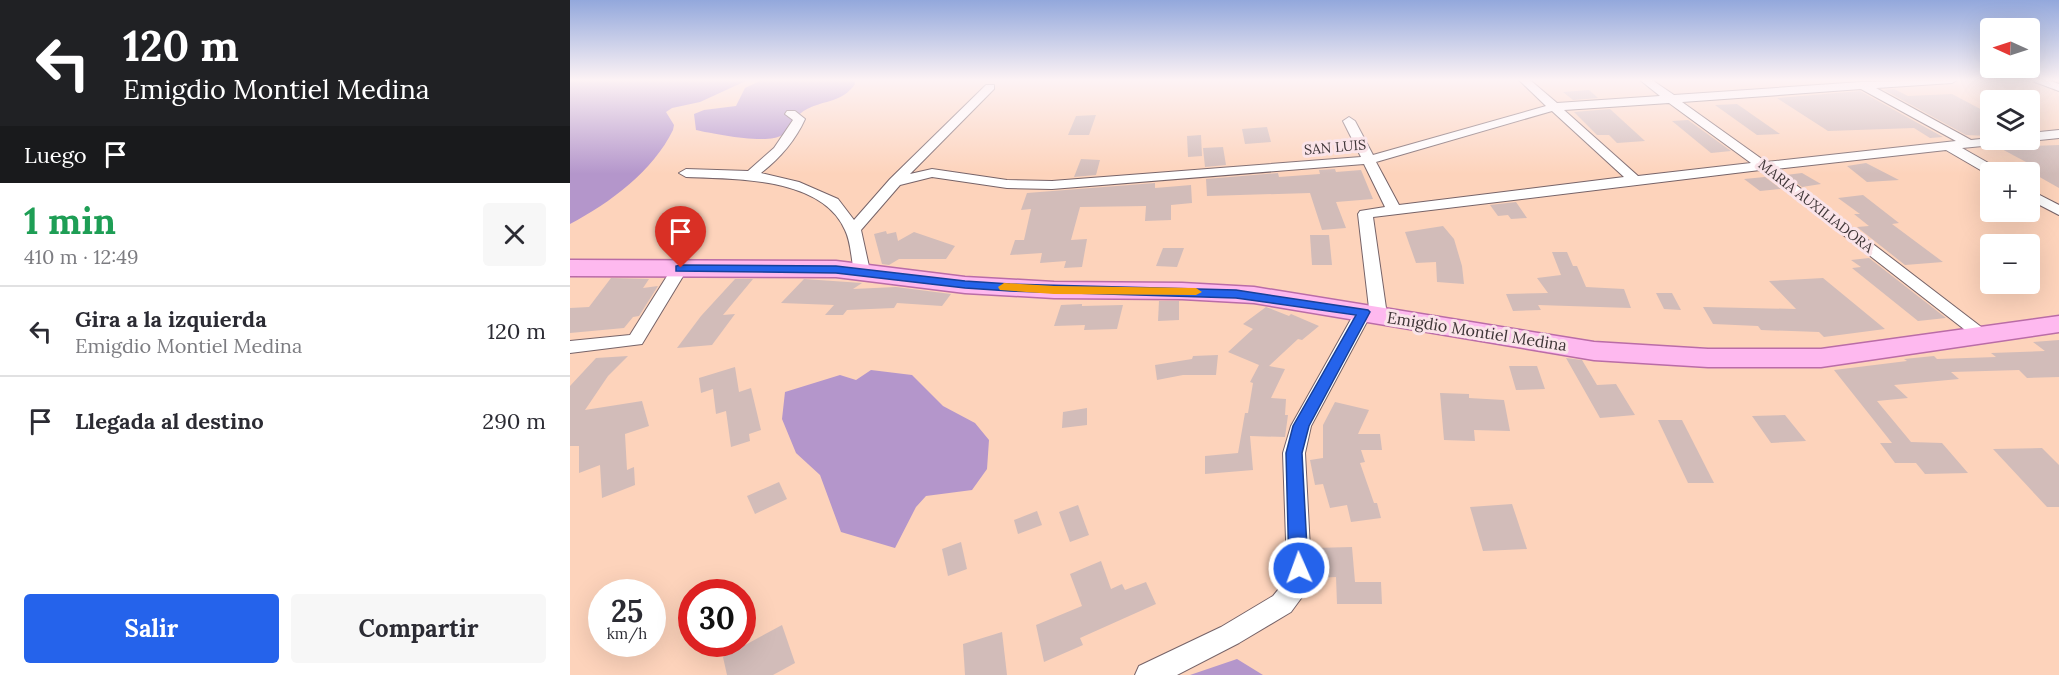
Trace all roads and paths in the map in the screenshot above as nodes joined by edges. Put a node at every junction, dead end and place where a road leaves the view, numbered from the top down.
1 (966, 112) edge
2 (1538, 112) edge
3 (1559, 112) edge
4 (1689, 112) edge
5 (1910, 112) edge
6 (791, 114) dead end
7 (1349, 121) dead end
8 (2059, 134) edge
9 (2040, 136) edge
10 (1980, 142) edge
11 (1968, 143) junction
12 (1947, 145) junction
13 (1369, 160) junction
14 (1980, 164) edge
15 (1763, 166) junction
16 (686, 173) dead end
17 (751, 175) junction
18 (1635, 180) junction
19 (895, 182) junction
20 (2040, 200) edge
21 (1393, 208) junction
22 (2059, 211) edge
23 (853, 230) junction
24 (570, 259) edge
25 (570, 266) edge
26 (681, 268) junction
27 (862, 271) junction
28 (1371, 314) junction
29 (2059, 324) edge
30 (1984, 336) junction
31 (571, 348) edge
32 (1149, 675) edge

1 - 19 street
2 - 13 street, SAN LUIS
3 - 18 street
4 - 15 street, MARIA AUXILIADORA
5 - 11 street
6 - 17 street
7 - 13 street
8 - 9 street
10 - 11 street
11 - 12 street
12 - 14 street
12 - 15 street
13 - 19 street, SAN LUIS
13 - 21 street
15 - 18 street
15 - 30 street, MARIA AUXILIADORA
16 - 17 street
17 - 23 street
18 - 21 street
19 - 23 street
20 - 22 street
21 - 28 street
23 - 27 street
24 - 25 main road, Emigdio Montiel Medina
25 - 26 main road, Emigdio Montiel Medina
26 - 27 main road, Emigdio Montiel Medina
26 - 31 street
27 - 28 main road, Emigdio Montiel Medina
28 - 30 main road, Emigdio Montiel Medina
28 - 32 street
29 - 30 main road, Emigdio Montiel Medina

